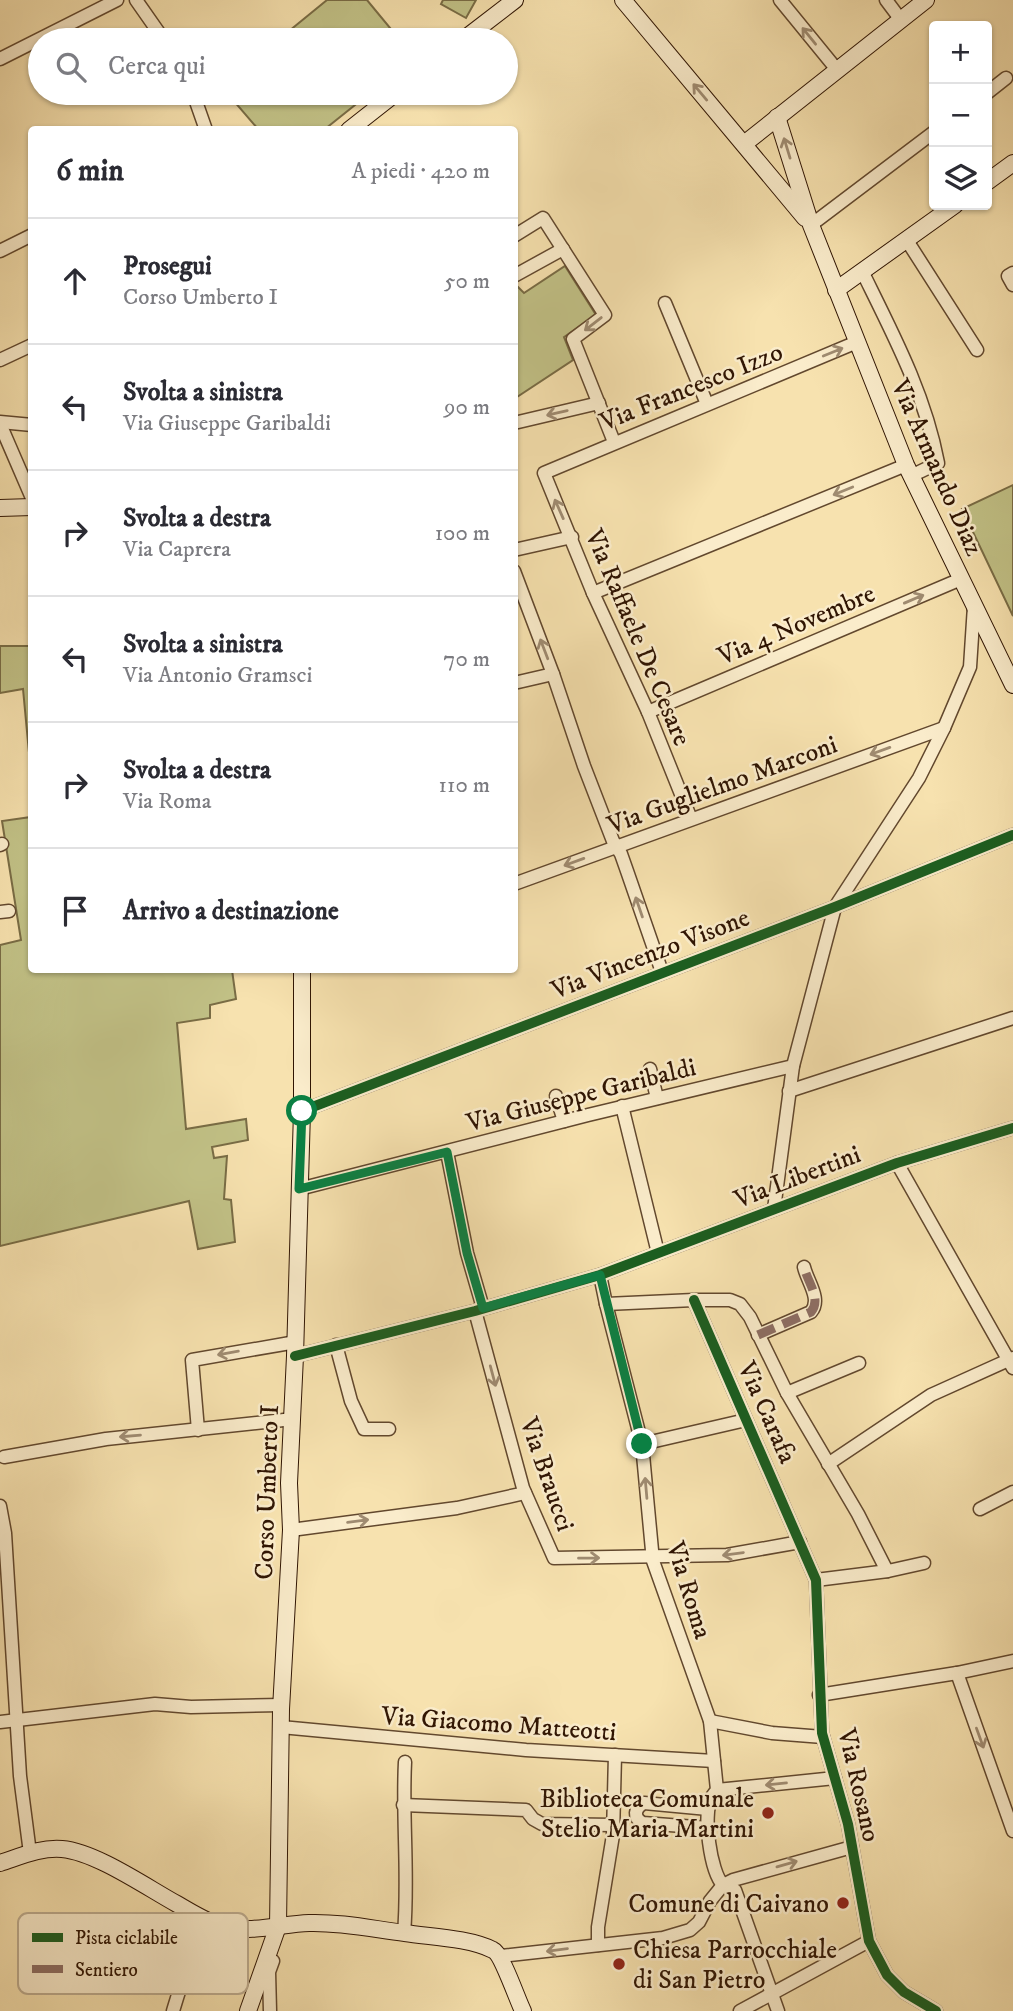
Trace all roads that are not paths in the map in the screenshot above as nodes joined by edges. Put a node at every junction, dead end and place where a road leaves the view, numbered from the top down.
1 (117, 0) edge
2 (136, 0) edge
3 (515, 0) edge
4 (623, 0) edge
5 (780, 0) edge
6 (886, 0) edge
7 (926, 0) edge
8 (901, 20) junction
9 (61, 28) edge
10 (156, 28) edge
11 (479, 28) edge
12 (28, 45) edge
13 (0, 59) edge
14 (838, 71) junction
15 (1006, 78) dead end
16 (992, 89) edge
17 (197, 105) edge
18 (381, 105) edge
19 (777, 117) junction
20 (205, 126) edge
21 (354, 126) edge
22 (929, 136) edge
23 (744, 144) junction
24 (1013, 163) edge
25 (795, 176) junction
26 (992, 178) edge
27 (776, 183) junction
28 (948, 210) edge
29 (811, 225) junction
30 (518, 234) edge
31 (28, 237) edge
32 (906, 239) junction
33 (563, 249) junction
34 (0, 251) edge
35 (862, 271) junction
36 (1013, 272) edge
37 (518, 274) edge
38 (1013, 285) edge
39 (836, 290) junction
40 (665, 303) dead end
41 (857, 342) junction
42 (28, 347) edge
43 (977, 349) dead end
44 (0, 360) edge
45 (599, 403) junction
46 (707, 404) junction
47 (518, 422) edge
48 (0, 423) edge
49 (28, 425) edge
50 (614, 442) junction
51 (909, 471) junction
52 (544, 473) joint
53 (28, 489) edge
54 (0, 508) edge
55 (28, 508) edge
56 (572, 537) junction
57 (518, 549) edge
58 (961, 579) junction
59 (518, 582) edge
60 (593, 593) junction
61 (974, 605) junction
62 (553, 674) junction
63 (518, 682) edge
64 (1013, 685) edge
65 (648, 712) junction
66 (944, 727) junction
67 (691, 819) junction
68 (1013, 835) edge
69 (615, 847) junction
70 (518, 883) edge
71 (835, 906) junction
72 (662, 972) junction
73 (302, 973) edge
74 (1013, 1018) edge
75 (793, 1066) junction
76 (650, 1069) dead end
77 (789, 1091) junction
78 (556, 1096) dead end
79 (657, 1098) junction
80 (622, 1106) junction
81 (302, 1111) junction
82 (564, 1121) junction
83 (1013, 1128) edge
84 (447, 1152) junction
85 (897, 1163) junction
86 (299, 1189) junction
87 (774, 1209) junction
88 (658, 1253) junction
89 (804, 1267) dead end
90 (600, 1275) junction
91 (694, 1300) junction
92 (606, 1304) junction
93 (479, 1309) junction
94 (758, 1335) junction
95 (336, 1345) junction
96 (295, 1349) junction
97 (1011, 1362) edge
98 (859, 1363) dead end
99 (787, 1393) junction
100 (293, 1419) junction
101 (746, 1420) junction
102 (389, 1429) dead end
103 (198, 1430) junction
104 (642, 1444) junction
105 (1, 1459) edge
106 (828, 1464) junction
107 (1013, 1492) edge
108 (525, 1493) junction
109 (0, 1506) edge
110 (980, 1509) dead end
111 (290, 1530) junction
112 (800, 1542) junction
113 (652, 1556) junction
114 (924, 1563) dead end
115 (887, 1571) junction
116 (816, 1580) junction
117 (1013, 1661) edge
118 (957, 1673) junction
119 (819, 1695) junction
120 (281, 1705) junction
121 (18, 1720) junction
122 (0, 1721) edge
123 (710, 1721) junction
124 (281, 1727) junction
125 (823, 1737) junction
126 (407, 1740) junction
127 (615, 1755) junction
128 (714, 1761) junction
129 (835, 1778) junction
130 (717, 1790) junction
131 (403, 1805) junction
132 (708, 1809) junction
133 (613, 1825) junction
134 (709, 1828) junction
135 (1013, 1831) edge
136 (852, 1847) junction
137 (30, 1853) junction
138 (0, 1863) edge
139 (723, 1885) junction
140 (192, 1913) edge
141 (278, 1926) junction
142 (248, 1927) edge
143 (404, 1933) junction
144 (869, 1941) junction
145 (598, 1945) junction
146 (501, 1956) junction
147 (178, 1994) edge
148 (772, 1994) junction
149 (173, 2011) edge
150 (248, 2011) edge
151 (270, 2011) edge
152 (523, 2011) edge
153 (740, 2011) edge
154 (778, 2011) edge
155 (936, 2011) edge

1 - 9 street
2 - 10 street
3 - 11 main road
23 -> 4 main road
14 -> 5 street
6 - 8 street
7 - 8 main road
8 - 14 main road
12 - 13 street
14 - 19 main road
15 - 16 street
17 - 20 street
18 - 21 main road
19 - 23 main road
25 -> 19 main road, Via Armando Diaz
22 - 29 street
23 - 27 main road
24 - 26 main road
25 - 27 main road
25 - 29 main road, Via Armando Diaz
27 - 29 main road
28 - 32 main road
29 - 39 main road, Via Armando Diaz
30 - 33 street
31 - 34 street
32 - 35 main road
32 - 43 street
33 - 37 street
33 -> 45 street
35 - 39 main road
35 - 51 street
36 - 38 street
39 - 41 main road, Via Armando Diaz
40 - 46 street
46 -> 41 street, Via Francesco Izzo
41 - 51 main road, Via Armando Diaz
42 - 44 street
45 -> 47 street
45 - 50 street
46 - 50 street, Via Francesco Izzo
48 - 49 street
48 - 53 street
50 - 52 street, Via Francesco Izzo
51 - 58 main road, Via Armando Diaz
51 -> 60 street
56 -> 52 street, Via Raffaele De Cesare
54 - 55 main road
56 - 57 street
56 - 60 street, Via Raffaele De Cesare
58 - 61 main road, Via Armando Diaz
65 -> 58 street, Via 4 Novembre
62 -> 59 street
60 - 65 street, Via Raffaele De Cesare
61 - 64 main road, Via Armando Diaz
61 - 66 street
62 - 63 street
62 - 69 street
65 - 67 street, Via Raffaele De Cesare
66 -> 67 street, Via Guglielmo Marconi
66 - 71 street
67 - 69 street, Via Guglielmo Marconi
68 - 71 street, Via Vincenzo Visone
69 -> 70 street, Via Guglielmo Marconi
72 -> 69 street
71 - 72 street, Via Vincenzo Visone
71 - 75 street
72 - 81 street, Via Vincenzo Visone
73 - 81 main road, Corso Umberto I
74 - 77 street
75 - 77 street
75 - 79 street, Via Giuseppe Garibaldi
76 - 79 street
77 - 87 street
78 - 82 street
79 - 80 street, Via Giuseppe Garibaldi
80 - 82 street, Via Giuseppe Garibaldi
80 - 88 street
81 - 86 main road, Corso Umberto I
82 - 84 street, Via Giuseppe Garibaldi
83 - 85 street, Via Libertini
84 - 86 street, Via Giuseppe Garibaldi
84 - 93 street, Via Braucci
85 - 87 street, Via Libertini
85 - 97 street
86 - 96 main road, Corso Umberto I
87 - 88 street, Via Libertini
88 - 90 street, Via Libertini
89 - 94 street
90 - 92 street, Via Roma
90 - 93 street, Via Libertini
91 - 92 street
91 - 94 street
91 - 101 street, Via Carafa
92 - 104 street, Via Roma
93 - 95 street, Via Libertini
93 -> 108 street, Via Braucci
94 - 99 street
95 - 96 street, Via Libertini
95 - 102 street
96 - 100 main road, Corso Umberto I
96 -> 103 street, Via Libertini
97 - 106 street
98 - 99 street
99 - 106 street
100 - 103 street
100 - 111 main road, Corso Umberto I
101 - 104 street
101 - 112 street, Via Carafa
103 -> 105 street
113 -> 104 street, Via Roma
106 - 115 street
107 - 110 street
111 -> 108 street
108 -> 113 street, Via Braucci
109 - 121 street
111 - 120 main road, Corso Umberto I
112 -> 113 street
112 - 116 street, Via Rosano
113 - 123 street, Via Roma
114 - 115 street
115 - 116 street
116 - 119 street, Via Rosano
117 - 118 street
118 - 119 street
118 -> 135 street
119 - 125 street, Via Rosano
120 - 121 street
120 - 124 main road, Corso Umberto I
121 - 122 street
121 - 137 street
123 - 125 street
123 - 128 street, Via Roma
124 - 126 street, Via Giacomo Matteotti
124 - 141 main road, Corso Umberto I
125 - 129 street, Via Rosano
126 - 127 street, Via Giacomo Matteotti
126 - 131 street
127 - 128 street, Via Giacomo Matteotti
127 - 133 street
128 - 130 street, Via Roma
129 -> 130 street
129 - 136 street, Via Rosano
130 - 132 street
131 - 133 street
131 - 143 street
132 - 134 street
132 - 134 street
133 - 145 street
134 - 139 street
139 -> 136 street
136 - 144 street, Via Rosano
137 - 138 main road
137 - 140 main road
139 - 145 street
139 - 148 street
141 - 142 main road
141 - 143 main road
141 - 150 main road, Corso Umberto I
141 - 151 street
143 - 146 main road
144 - 148 street
144 - 155 street, Via Rosano
145 -> 146 street
146 - 152 main road
147 - 149 street
148 - 153 street
148 - 154 street

